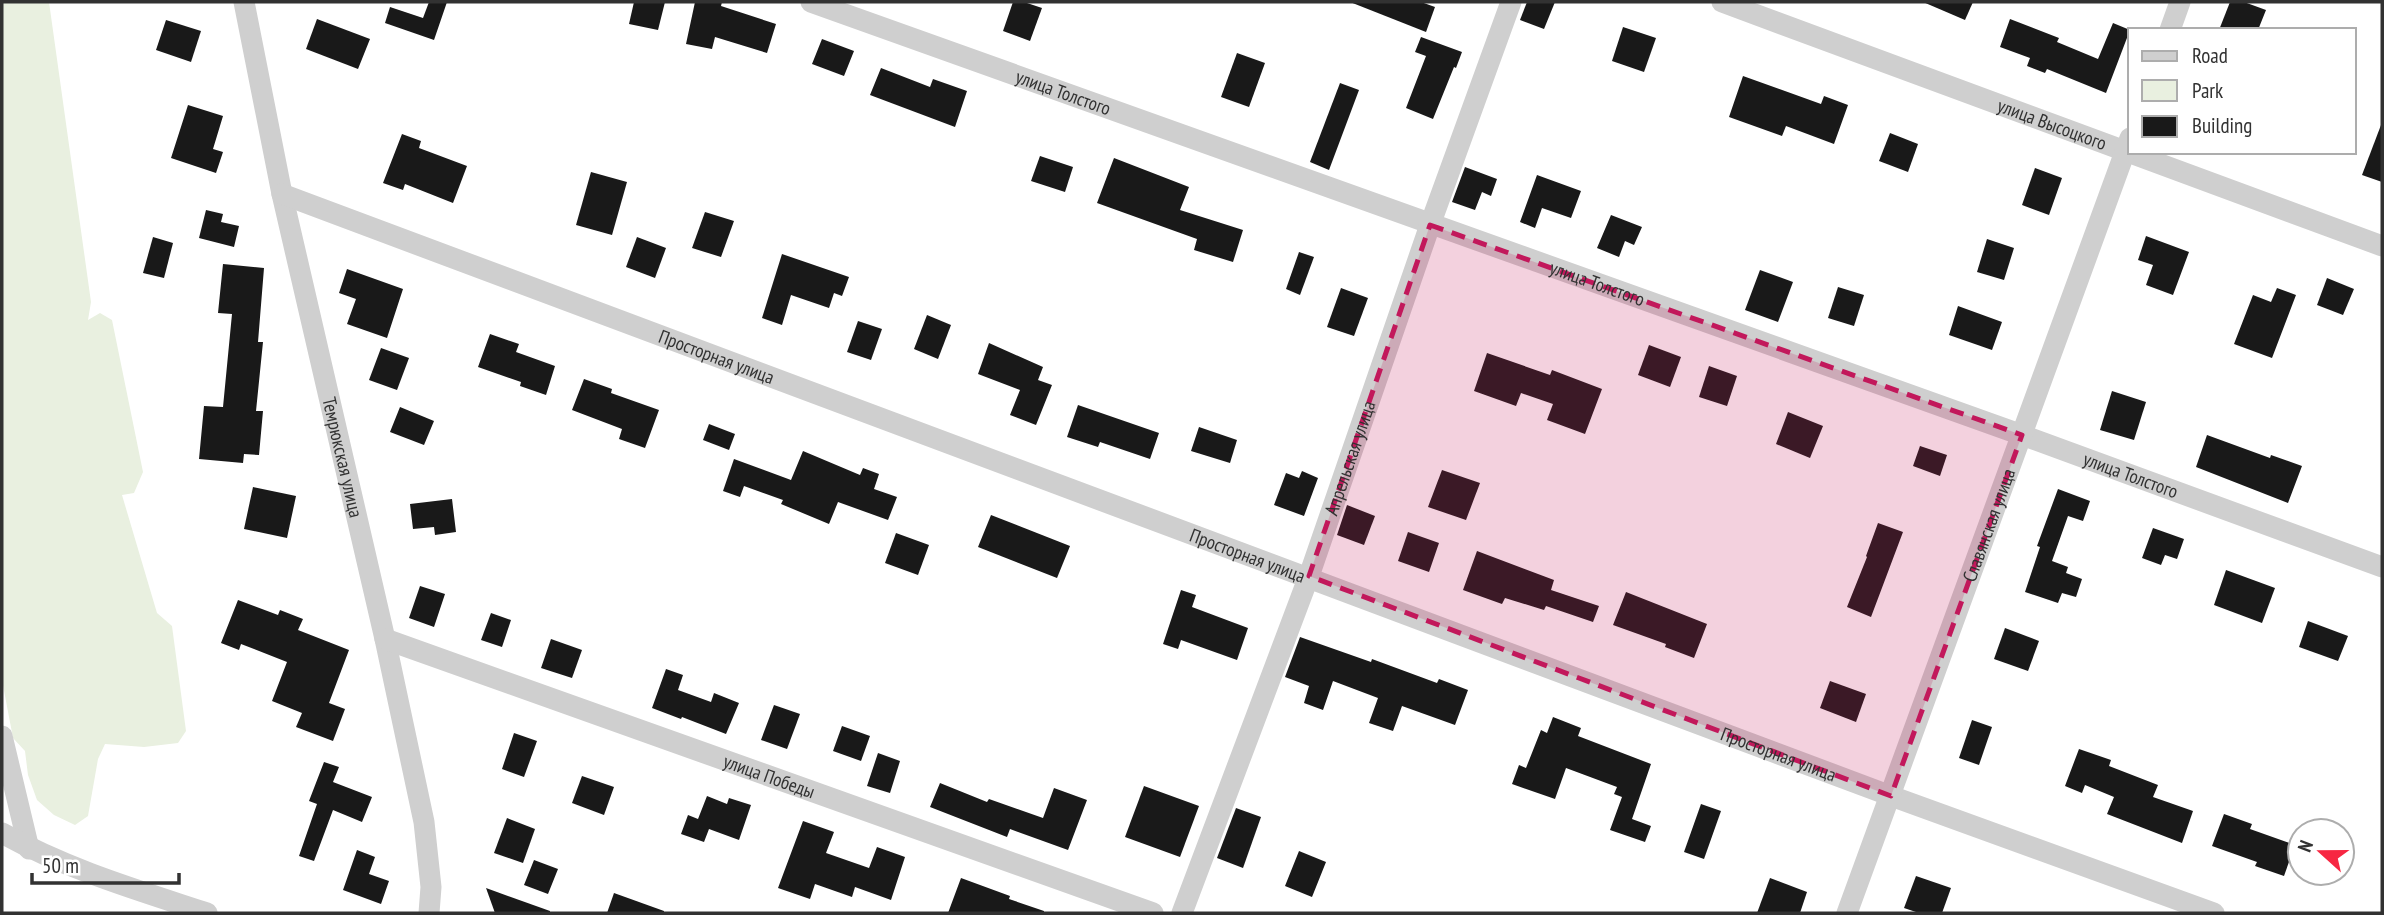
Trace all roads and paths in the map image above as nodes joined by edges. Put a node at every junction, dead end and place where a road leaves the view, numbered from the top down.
1 (244, 2) edge
2 (811, 2) edge
3 (1511, 2) edge
4 (1722, 2) edge
5 (2180, 2) edge
6 (2171, 28) edge
7 (2128, 145) edge
8 (2151, 154) edge
9 (282, 194) junction
10 (1430, 225) junction
11 (2382, 246) edge
12 (2022, 435) junction
13 (2382, 567) edge
14 (1309, 576) junction
15 (385, 639) junction
16 (2, 736) edge
17 (1891, 796) junction
18 (2, 833) edge
19 (29, 849) junction
20 (206, 913) edge
21 (429, 913) edge
22 (1153, 913) edge
23 (1182, 913) edge
24 (1847, 913) edge
25 (2214, 913) edge

1 - 9 street, Темрюкская улица
2 - 10 street, улица Толстого
3 - 10 street, Апрельская улица
4 - 7 street, улица Высоцкого
5 - 6 street
7 - 12 street, Славянская улица
8 - 11 street, улица Высоцкого
9 - 14 street, Просторная улица
9 - 15 street, Темрюкская улица
10 - 12 street, улица Толстого
10 - 14 street, Апрельская улица
12 - 13 street, улица Толстого
12 - 17 street, Славянская улица
14 - 17 street, Просторная улица
14 - 23 street, Апрельская улица
15 - 21 street, Темрюкская улица
15 - 22 street, улица Победы
16 - 19 street
17 - 24 street, Славянская улица
17 - 25 street, Просторная улица
18 - 19 street
19 - 20 street

